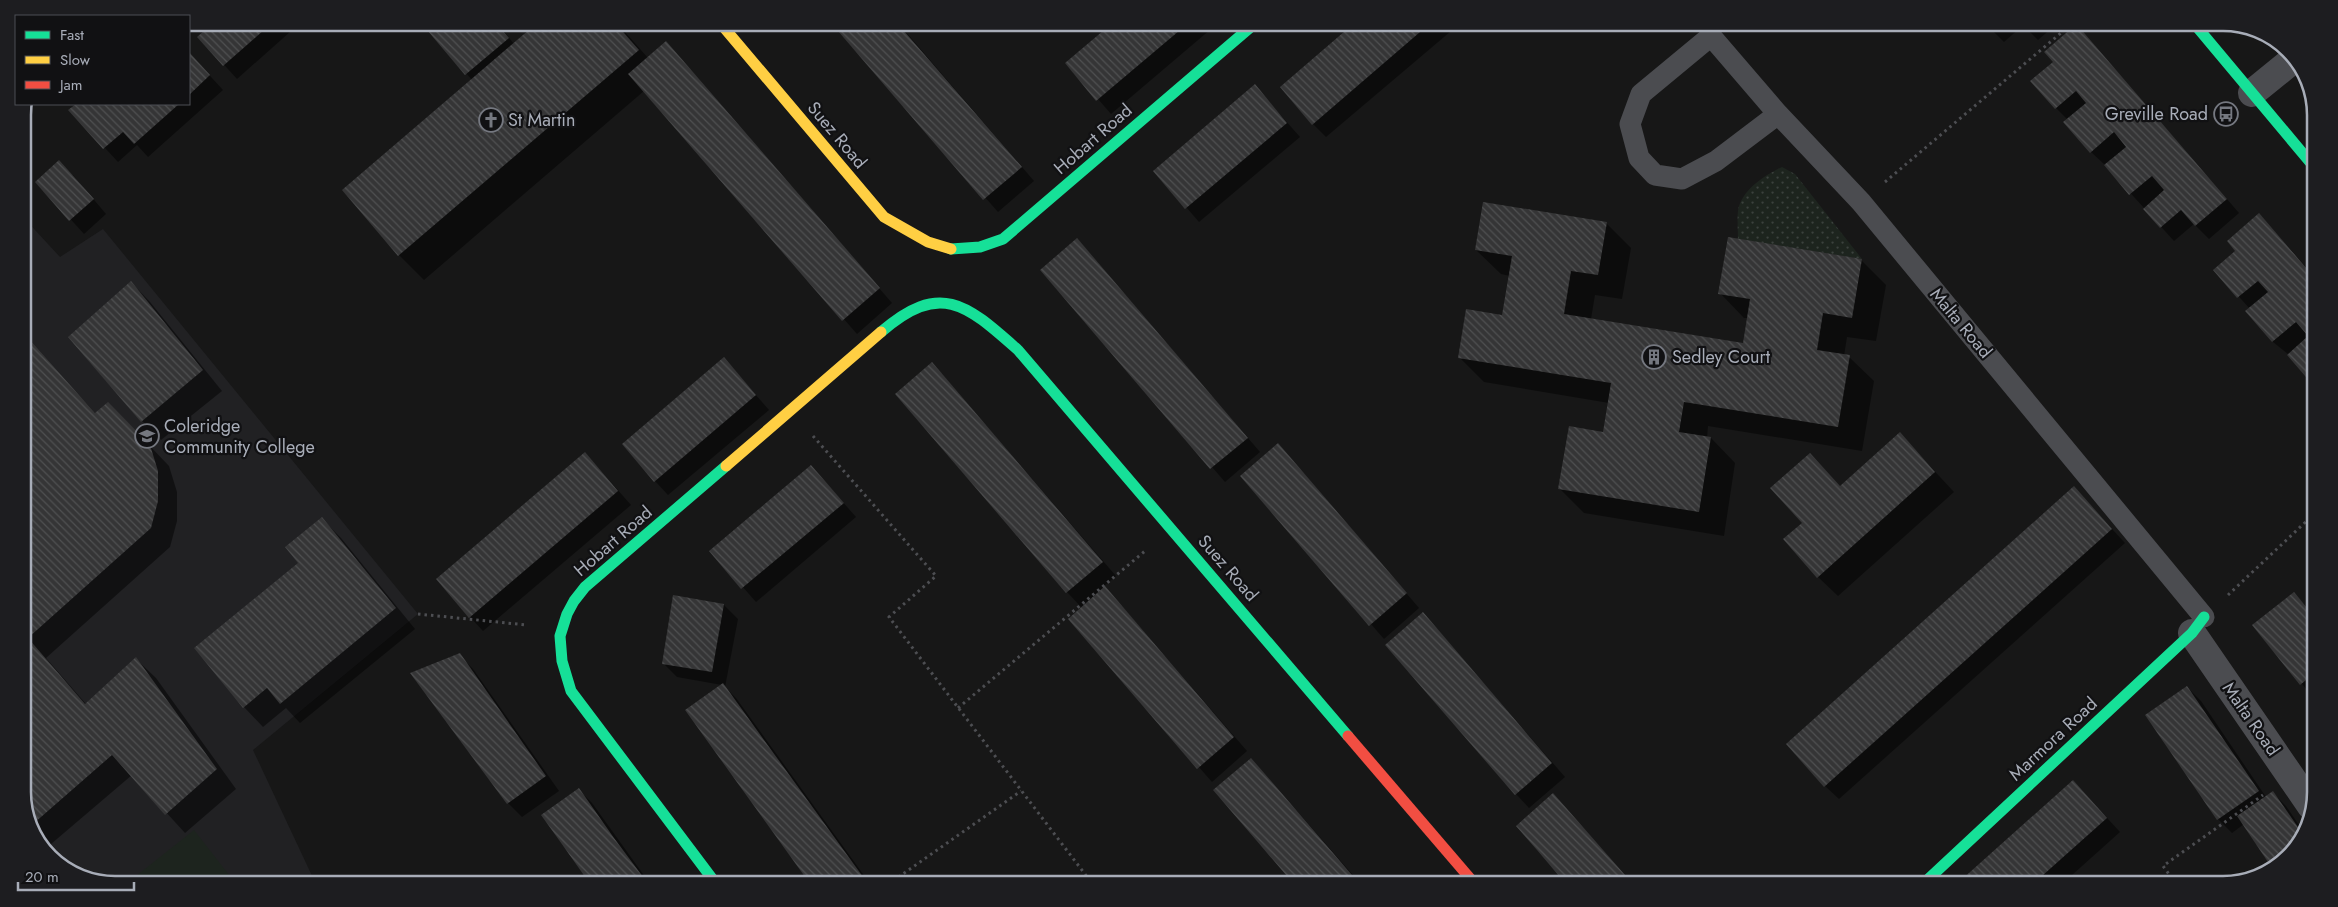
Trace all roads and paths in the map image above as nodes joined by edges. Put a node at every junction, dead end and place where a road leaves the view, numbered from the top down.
1 (727, 31) edge
2 (1246, 31) edge
3 (2063, 31) edge
4 (2199, 31) edge
5 (2288, 63) edge
6 (2252, 92) junction
7 (1778, 114) junction
8 (2307, 158) edge
9 (1861, 202) junction
10 (943, 248) joint
11 (936, 301) joint
12 (790, 410) junction
13 (2307, 520) edge
14 (1171, 528) junction
15 (418, 614) dead end
16 (2198, 625) junction
17 (560, 629) junction
18 (958, 708) junction
19 (2290, 776) junction
20 (1021, 790) junction
21 (2306, 799) edge
22 (710, 876) edge
23 (900, 876) edge
24 (1086, 876) edge
25 (1468, 876) edge
26 (1931, 876) edge
27 (2170, 876) edge

1 - 10 street, Suez Road
2 - 10 street, Hobart Road
3 - 9 path
4 - 6 street
5 - 6 street
6 - 8 street
7 - 7 lane, Malta Road
7 - 9 lane, Malta Road
9 - 16 lane, Malta Road
11 - 12 street, Hobart Road
11 - 14 street, Suez Road
12 - 17 street, Hobart Road
12 - 18 path
13 - 16 path
14 - 18 path
14 - 25 street, Suez Road
15 - 17 path
16 - 19 street, Malta Road
16 - 26 street, Marmora Road
17 - 22 street, Hobart Road
18 - 20 path
19 - 21 street, Malta Road
19 - 27 path
20 - 23 path
20 - 24 path

